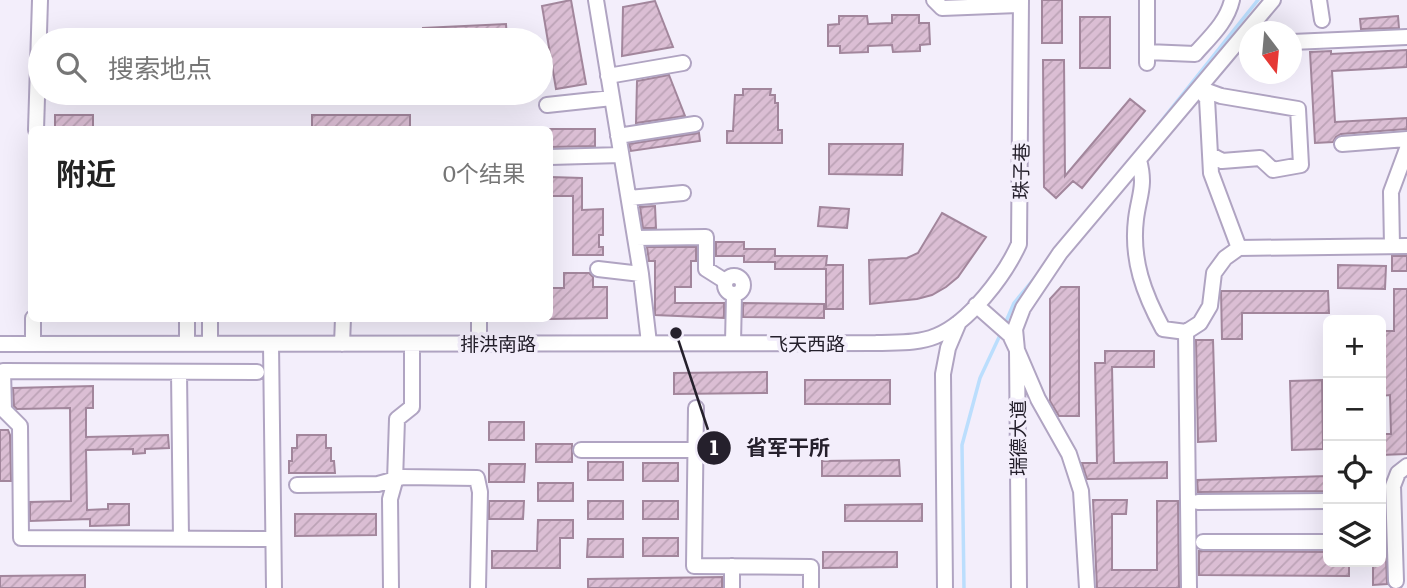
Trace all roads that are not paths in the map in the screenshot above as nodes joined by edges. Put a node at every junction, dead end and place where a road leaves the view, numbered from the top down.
1 (40, 0) edge
2 (596, 0) edge
3 (934, 0) edge
4 (1147, 0) edge
5 (1232, 0) edge
6 (1273, 0) edge
7 (1320, 0) edge
8 (1021, 3) edge
9 (1322, 20) dead end
10 (1260, 21) edge
11 (39, 28) edge
12 (1407, 37) edge
13 (1302, 42) edge
14 (1239, 47) edge
15 (683, 62) dead end
16 (608, 76) junction
17 (1199, 88) junction
18 (612, 98) junction
19 (553, 104) edge
20 (37, 105) edge
21 (695, 124) dead end
22 (36, 126) edge
23 (618, 136) junction
24 (1407, 139) edge
25 (1342, 144) dead end
26 (1407, 149) edge
27 (621, 155) junction
28 (1211, 155) junction
29 (553, 157) edge
30 (1139, 160) junction
31 (683, 192) dead end
32 (629, 198) junction
33 (635, 238) junction
34 (1400, 246) edge
35 (1239, 248) junction
36 (597, 270) dead end
37 (641, 274) junction
38 (976, 305) junction
39 (960, 321) junction
40 (33, 322) edge
41 (187, 322) edge
42 (210, 322) edge
43 (343, 322) edge
44 (480, 322) edge
45 (1186, 332) junction
46 (649, 343) junction
47 (733, 343) junction
48 (0, 344) edge
49 (33, 344) junction
50 (187, 344) junction
51 (210, 344) junction
52 (271, 344) junction
53 (342, 344) junction
54 (412, 344) junction
55 (480, 344) junction
56 (1017, 350) junction
57 (179, 372) junction
58 (257, 372) dead end
59 (696, 408) dead end
60 (581, 450) dead end
61 (696, 450) junction
62 (1407, 466) edge
63 (394, 481) junction
64 (297, 485) dead end
65 (1323, 501) edge
66 (1387, 501) edge
67 (1198, 502) dead end
68 (181, 539) junction
69 (273, 539) junction
70 (1203, 542) dead end
71 (1323, 542) edge
72 (732, 566) junction
73 (1396, 581) dead end
74 (274, 588) edge
75 (391, 588) edge
76 (478, 588) edge
77 (732, 588) edge
78 (811, 588) edge
79 (945, 588) edge
80 (1019, 588) edge
81 (1087, 588) edge
82 (1189, 588) edge

1 - 11 street
2 - 16 street
3 - 8 street
4 - 5 street
6 - 10 street
7 - 9 street
8 - 38 street, 珠子巷
12 - 13 street
14 - 17 street
15 - 16 street
16 - 18 street
17 - 28 street
17 - 28 street
17 - 30 street
18 - 19 street
18 - 23 street
20 - 22 street
21 - 23 street
23 - 27 street
24 - 25 street
26 - 34 street
27 - 29 street
27 - 32 street
28 - 35 street
30 - 45 street
30 - 56 street
31 - 32 street
32 - 33 street
33 - 37 street
33 - 47 street
34 - 35 street
35 - 45 street
36 - 37 street
37 - 46 street
38 - 39 street, 珠子巷
38 - 56 street, 瑞德大道
39 - 47 street, 飞天西路
39 - 79 street
40 - 49 street
41 - 50 street
42 - 51 street
43 - 53 street
44 - 55 street
45 - 82 street
46 - 47 street, 飞天西路
46 - 55 street, 排洪南路
48 - 49 street, 排洪南路
49 - 50 street, 排洪南路
50 - 51 street, 排洪南路
51 - 52 street, 排洪南路
52 - 53 street, 排洪南路
52 - 69 street
53 - 54 street, 排洪南路
54 - 55 street, 排洪南路
54 - 63 street
56 - 80 street, 瑞德大道
56 - 81 street
57 - 58 street
57 - 68 street
57 - 68 street
59 - 61 street
60 - 61 street
61 - 72 street
62 - 66 street
63 - 64 street
63 - 75 street
63 - 76 street
65 - 67 street
66 - 73 street
68 - 69 street
69 - 74 street
70 - 71 street
72 - 77 street
72 - 78 street

